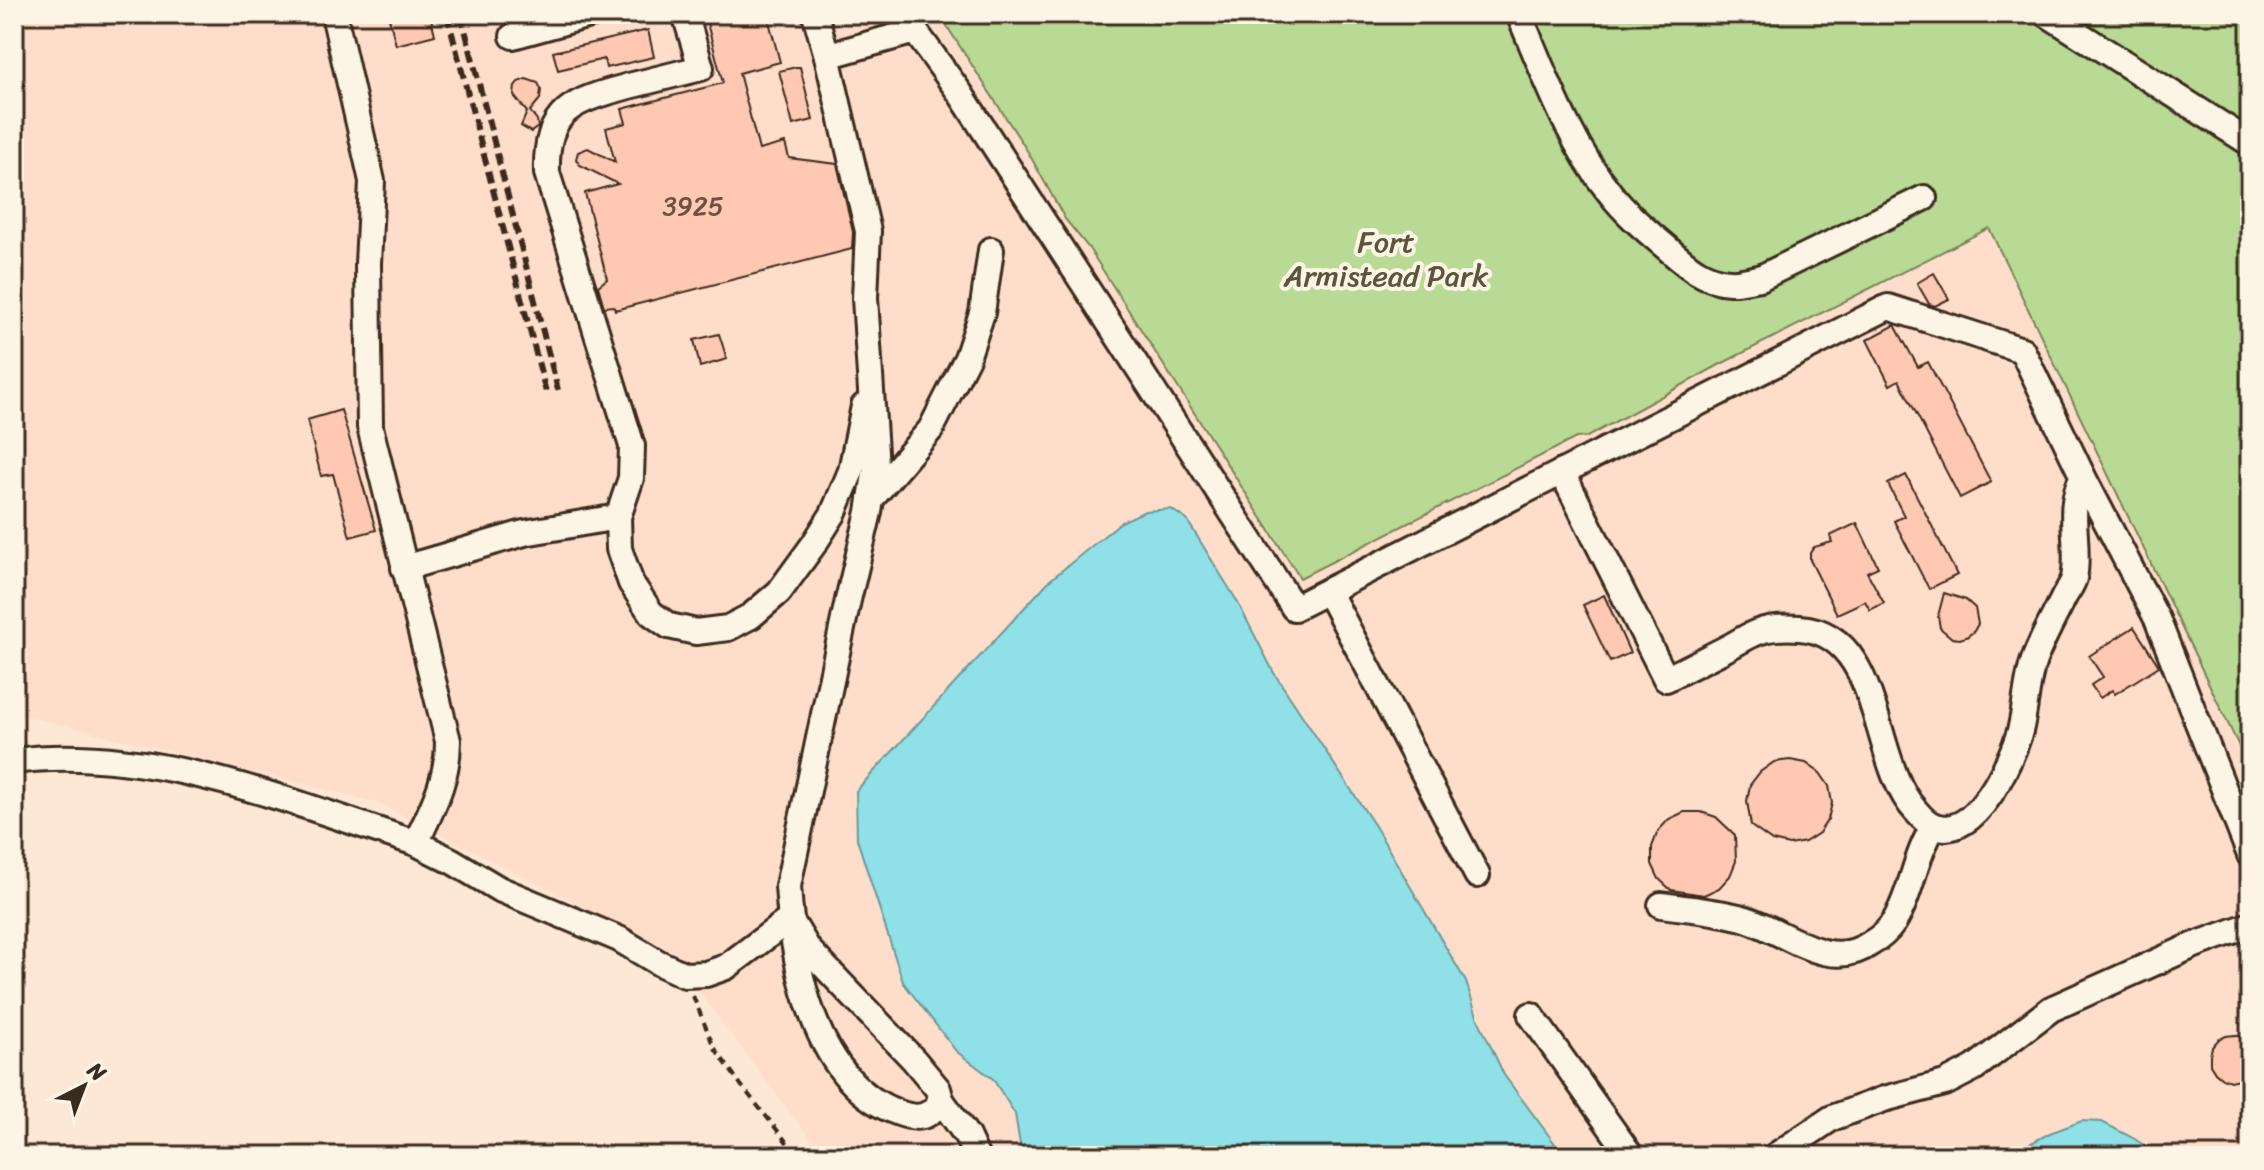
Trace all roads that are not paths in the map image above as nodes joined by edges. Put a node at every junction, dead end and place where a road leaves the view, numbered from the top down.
1 (334, 14) edge
2 (593, 14) edge
3 (685, 14) edge
4 (815, 14) edge
5 (1519, 14) edge
6 (2047, 14) edge
7 (513, 36) dead end
8 (827, 56) junction
9 (2250, 143) edge
10 (1924, 198) dead end
11 (991, 250) dead end
12 (871, 374) junction
13 (1562, 472) junction
14 (2083, 477) junction
15 (871, 499) junction
16 (618, 517) junction
17 (404, 568) junction
18 (1328, 591) junction
19 (14, 761) edge
20 (1934, 826) junction
21 (416, 843) junction
22 (2250, 855) edge
23 (1477, 875) dead end
24 (1661, 905) dead end
25 (790, 919) junction
26 (2250, 925) edge
27 (1531, 1015) dead end
28 (941, 1100) junction
29 (976, 1156) edge
30 (1631, 1156) edge
31 (1775, 1156) edge

1 - 17 street
2 - 7 street
3 - 16 street
4 - 8 street
5 - 10 street
6 - 9 street
8 - 12 street
8 - 18 street
11 - 15 street
12 - 15 street
12 - 16 street
13 - 14 street
13 - 18 street
13 - 20 street
14 - 20 street
14 - 22 street
15 - 25 street
16 - 17 street
17 - 21 street
18 - 23 street
19 - 21 street
20 - 24 street
21 - 25 street
25 - 28 street
25 - 28 street
26 - 31 street
27 - 30 street
28 - 29 street

